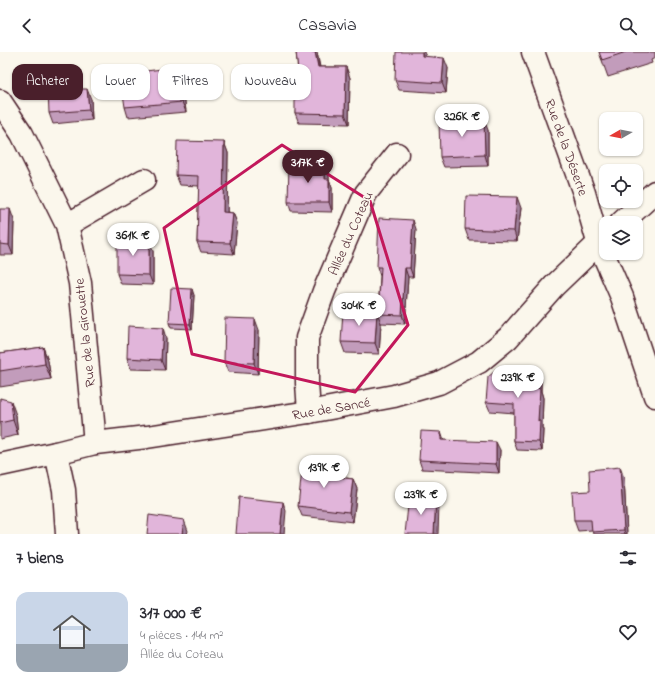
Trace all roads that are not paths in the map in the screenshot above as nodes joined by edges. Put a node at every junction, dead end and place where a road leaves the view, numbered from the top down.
1 (533, 52) edge
2 (0, 101) edge
3 (397, 154) dead end
4 (144, 180) dead end
5 (655, 192) edge
6 (629, 216) edge
7 (67, 225) junction
8 (599, 231) edge
9 (599, 242) edge
10 (609, 260) edge
11 (655, 396) edge
12 (310, 412) junction
13 (95, 443) junction
14 (56, 453) junction
15 (0, 465) edge
16 (67, 534) edge

1 - 8 street, Rue de la Déserte
2 - 7 street, Rue de la Girouette
3 - 12 street, Allée du Coteau
4 - 7 street
5 - 6 street
7 - 13 street, Rue de la Girouette
9 - 12 street, Rue de Sancé
10 - 11 street, Rue de la Déserte
12 - 13 street, Rue de Sancé
13 - 14 street, Rue de Sancé
14 - 15 street, Rue de Sancé
14 - 16 street

